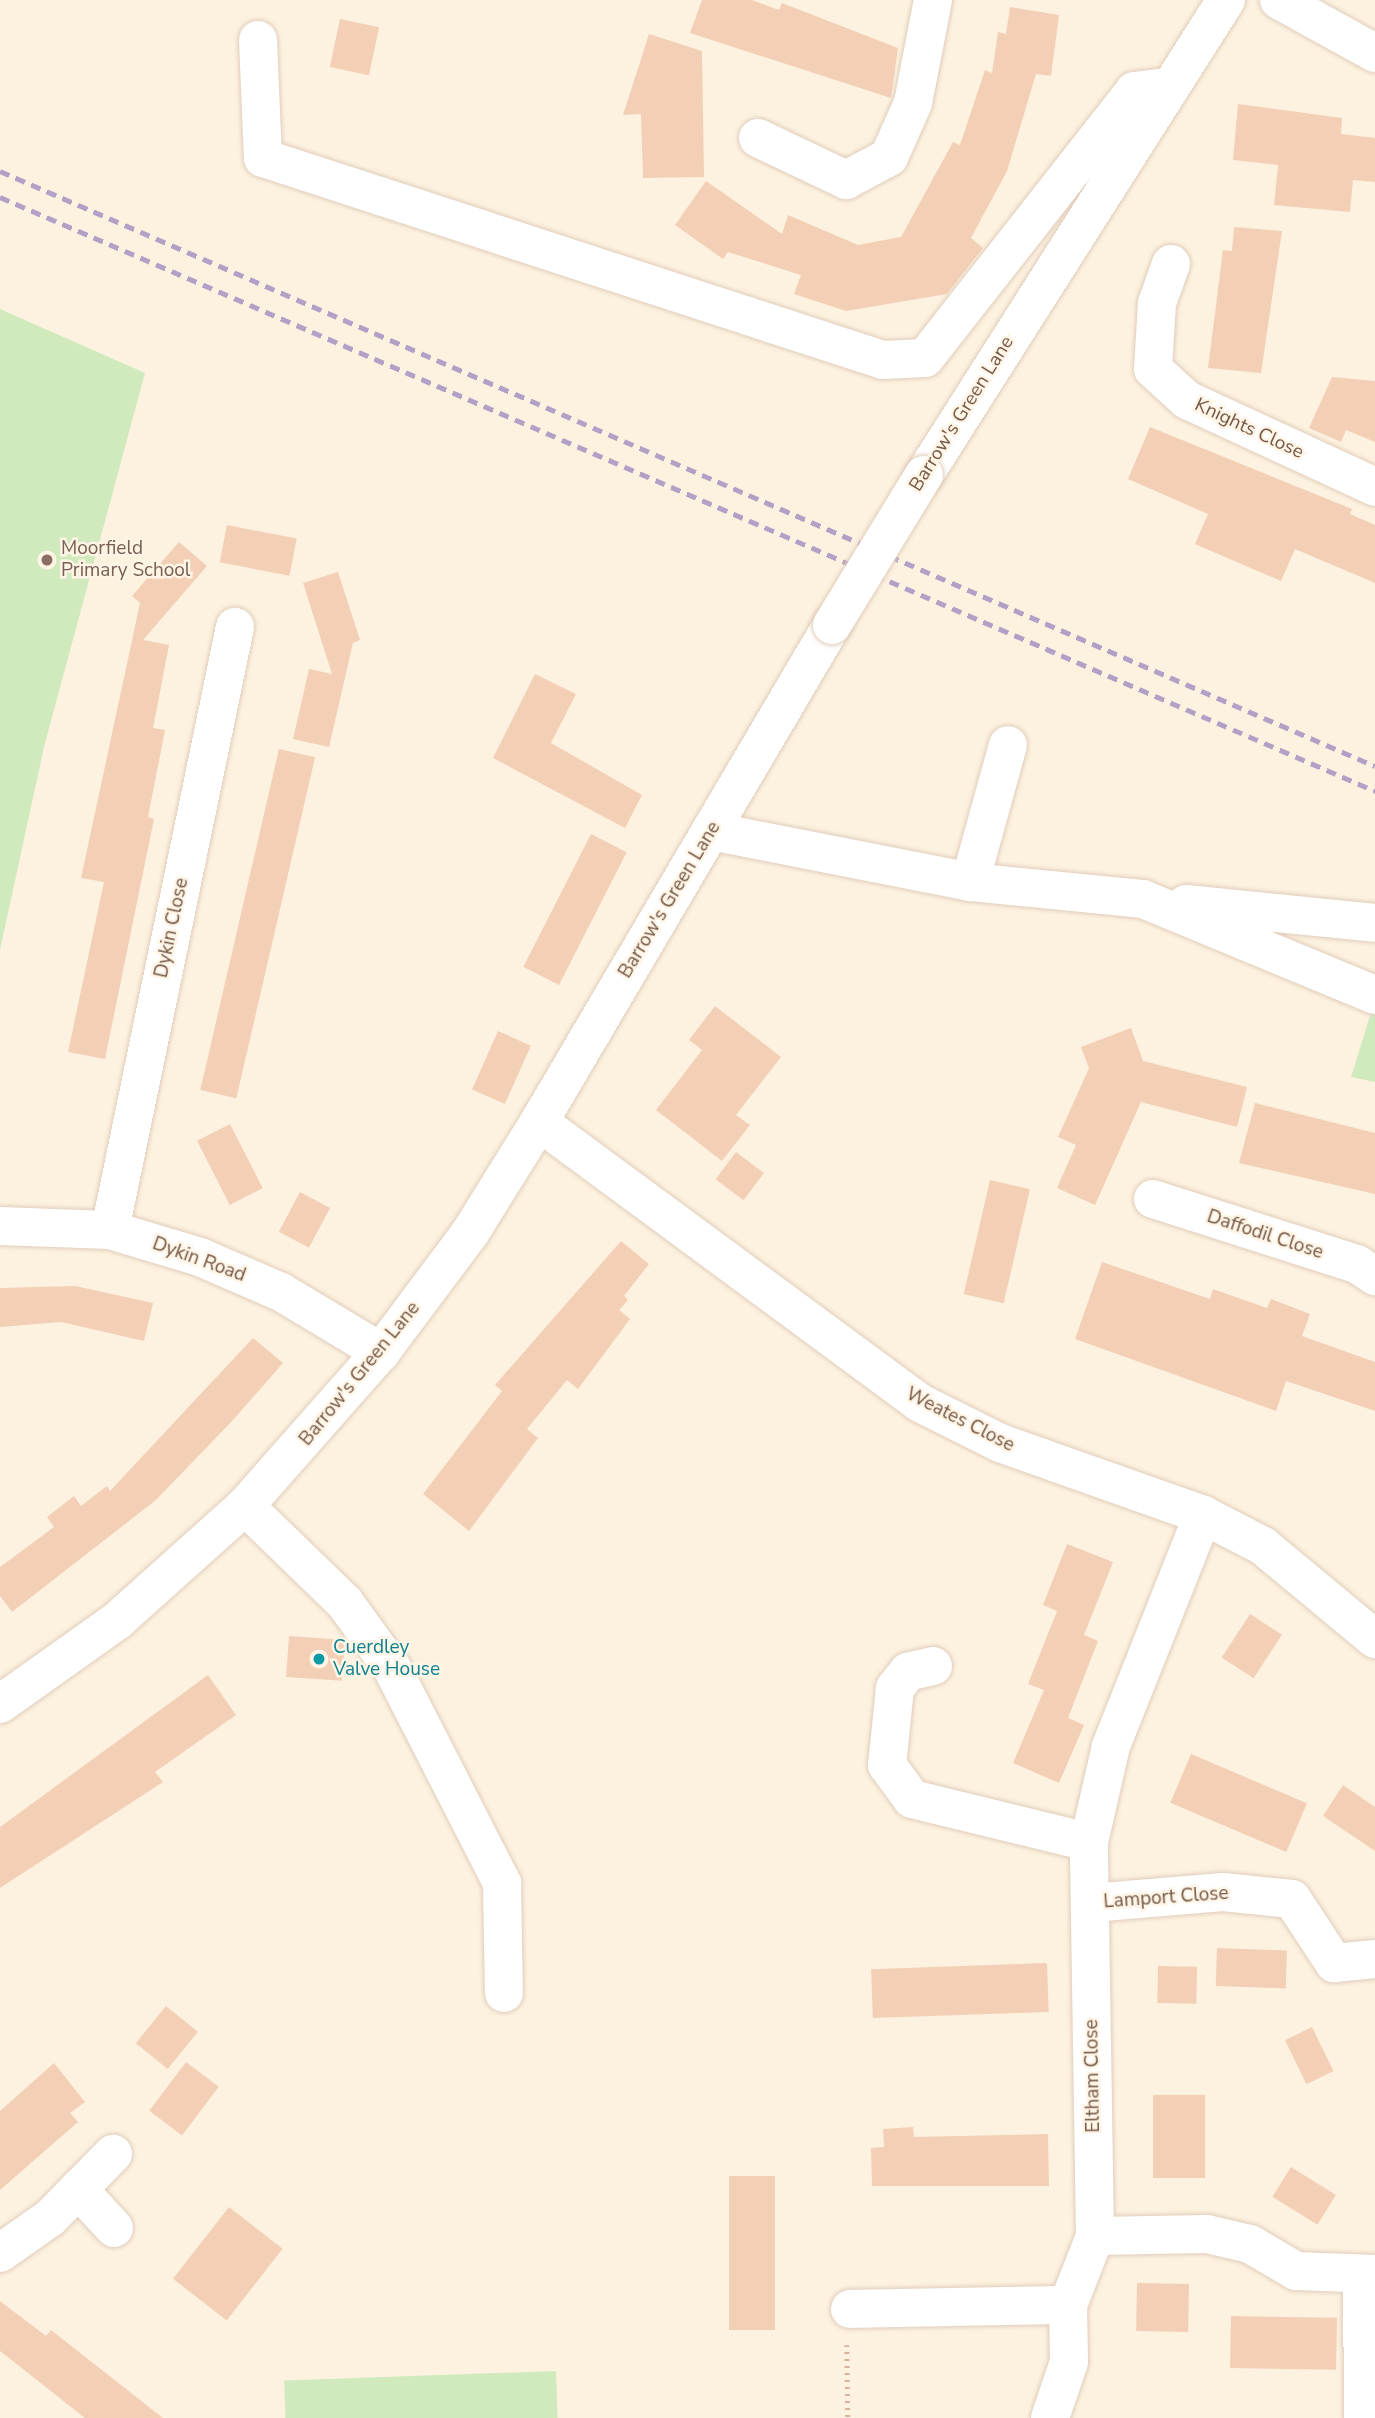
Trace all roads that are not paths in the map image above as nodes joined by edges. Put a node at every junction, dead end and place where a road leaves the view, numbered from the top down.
1 (933, 0) edge
2 (1226, 0) edge
3 (1279, 0) edge
4 (258, 40) dead end
5 (1375, 53) edge
6 (1166, 87) junction
7 (758, 138) dead end
8 (1171, 264) dead end
9 (1375, 487) edge
10 (235, 627) dead end
11 (1008, 745) dead end
12 (711, 831) junction
13 (970, 882) junction
14 (1143, 899) junction
15 (1375, 923) edge
16 (1375, 995) edge
17 (539, 1122) junction
18 (1153, 1199) dead end
19 (0, 1226) edge
20 (110, 1230) junction
21 (1375, 1276) edge
22 (382, 1352) junction
23 (245, 1506) junction
24 (1203, 1515) junction
25 (1375, 1639) edge
26 (933, 1667) dead end
27 (0, 1704) edge
28 (1089, 1842) junction
29 (1091, 1903) junction
30 (1375, 1959) edge
31 (504, 1993) dead end
32 (113, 2154) dead end
33 (78, 2189) junction
34 (114, 2228) dead end
35 (1095, 2236) junction
36 (0, 2253) edge
37 (1368, 2274) edge
38 (1068, 2305) junction
39 (850, 2309) road end
40 (1050, 2418) edge
41 (1363, 2418) edge

1 - 7 street
2 - 6 street, Barrow's Green Lane
3 - 5 street
4 - 6 street
6 - 12 street, Barrow's Green Lane, bridge
8 - 9 street, Knights Close
10 - 20 street, Dykin Close
11 - 13 street
12 - 13 street
12 - 17 street, Barrow's Green Lane
13 - 14 street
14 - 15 street
14 - 16 street
17 - 22 street, Barrow's Green Lane
17 - 24 street, Weates Close
18 - 21 street, Daffodil Close
19 - 20 street, Dykin Road
20 - 22 street, Dykin Road
22 - 23 street, Barrow's Green Lane
23 - 27 street, Barrow's Green Lane
23 - 31 street
24 - 25 street, Weates Close
24 - 28 street, Eltham Close
26 - 28 street
28 - 29 street, Eltham Close
29 - 30 street, Lamport Close
29 - 35 street, Eltham Close
32 - 33 street
33 - 34 street
33 - 36 street
35 - 37 street
35 - 38 street, Eltham Close
37 - 41 street
38 - 39 street
38 - 40 street, Eltham Close

